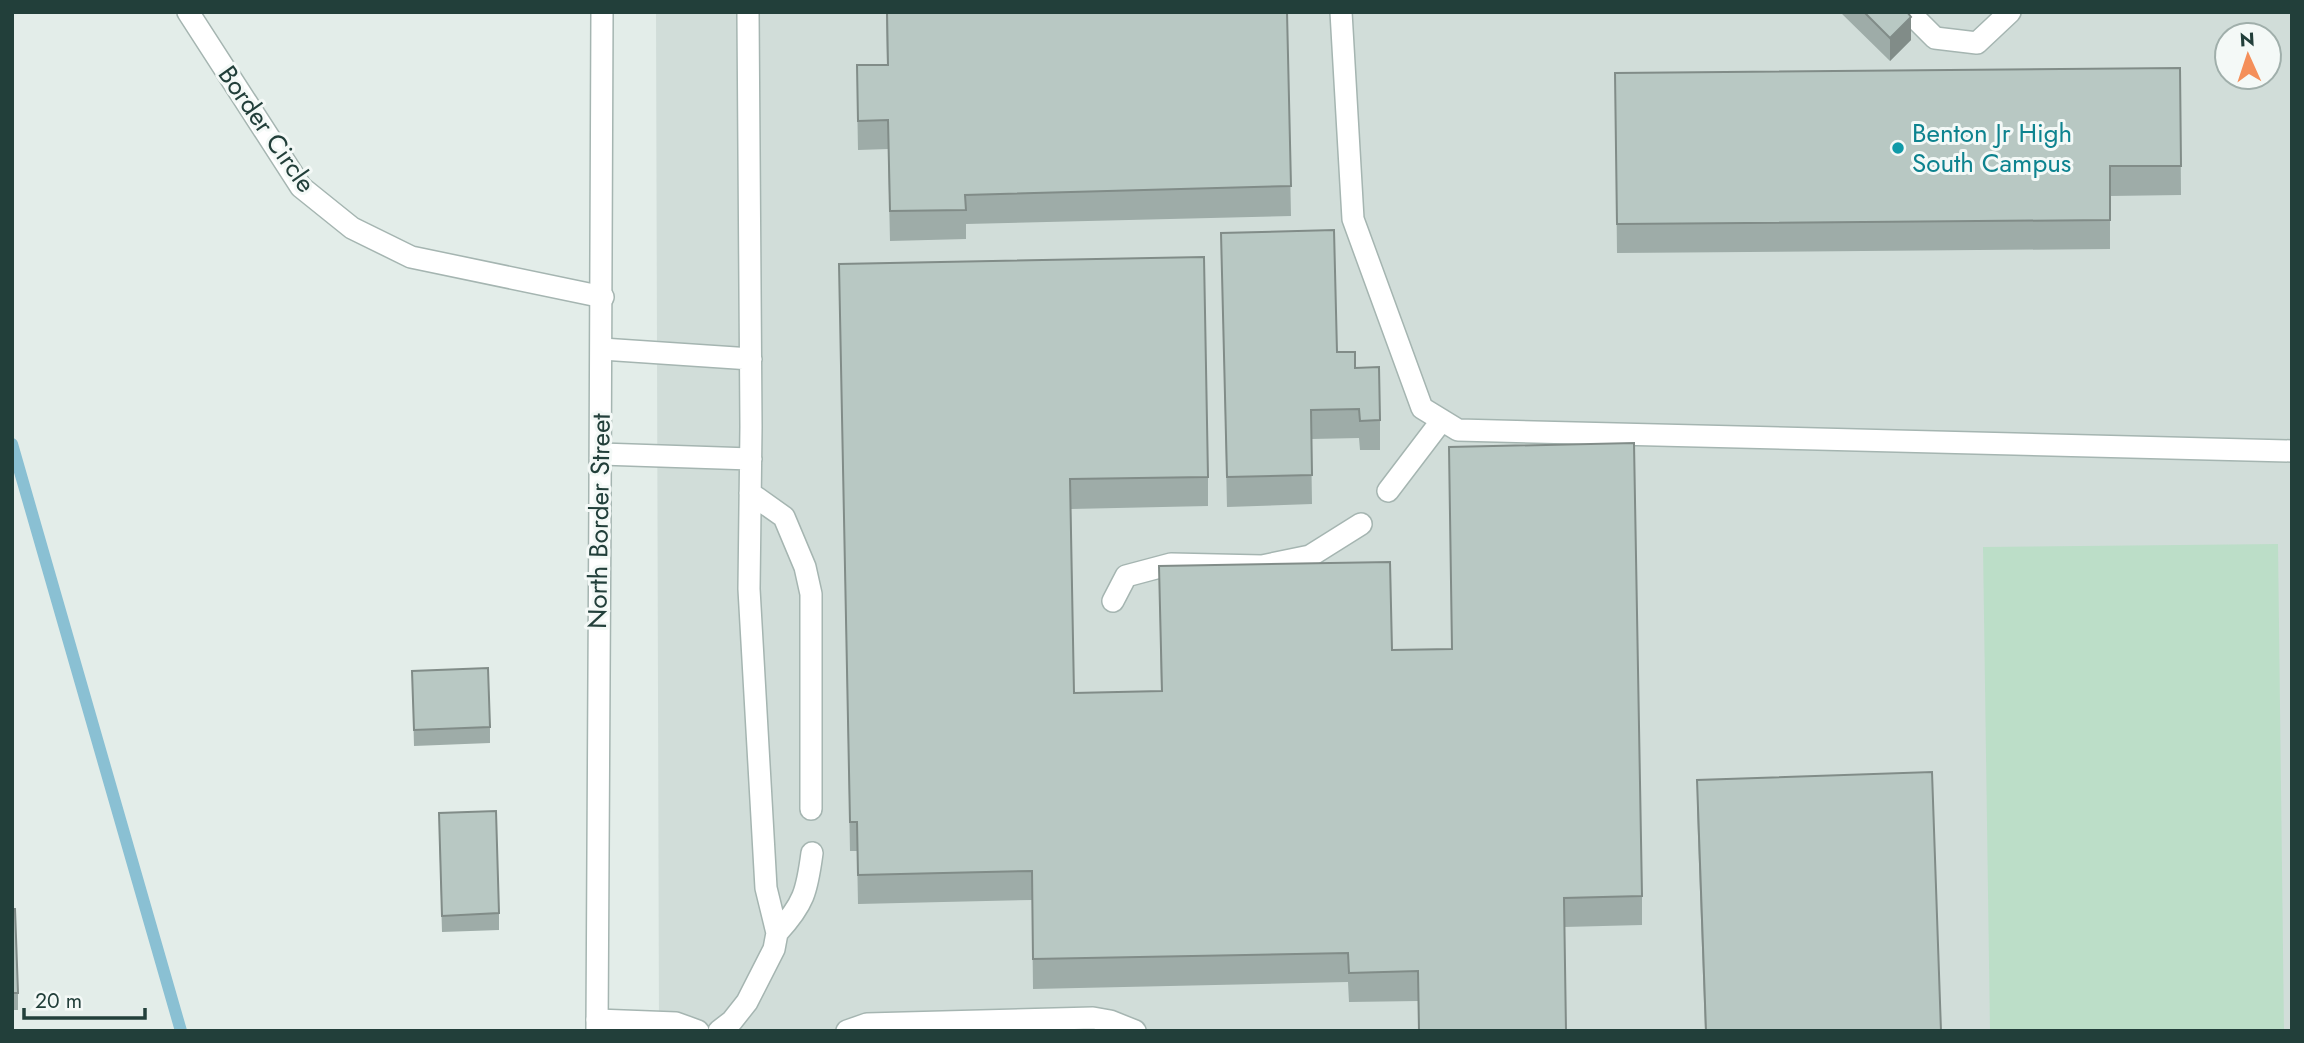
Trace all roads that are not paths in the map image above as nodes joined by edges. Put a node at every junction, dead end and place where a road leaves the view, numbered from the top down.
1 (188, 12) edge
2 (602, 12) edge
3 (748, 12) edge
4 (1341, 12) edge
5 (1909, 12) edge
6 (2010, 12) edge
7 (603, 297) junction
8 (602, 349) junction
9 (751, 359) junction
10 (1442, 420) junction
11 (2292, 451) edge
12 (601, 454) junction
13 (751, 459) junction
14 (1388, 491) dead end
15 (750, 493) junction
16 (1361, 524) dead end
17 (1113, 601) dead end
18 (811, 809) dead end
19 (812, 853) dead end
20 (777, 933) junction
21 (597, 1025) edge
22 (1093, 1025) edge
23 (698, 1031) edge
24 (719, 1031) edge
25 (847, 1031) edge
26 (1135, 1031) edge

1 - 7 street, Border Circle
2 - 7 street, North Border Street
3 - 9 street
4 - 10 street
5 - 6 street
7 - 8 street, North Border Street
8 - 9 street
8 - 12 street, North Border Street
9 - 13 street
10 - 11 street
10 - 14 street
12 - 13 street
12 - 21 street, North Border Street
13 - 15 street
15 - 18 street
15 - 20 street
16 - 17 street
19 - 20 street
20 - 24 street
21 - 23 street
22 - 25 street
22 - 26 street

